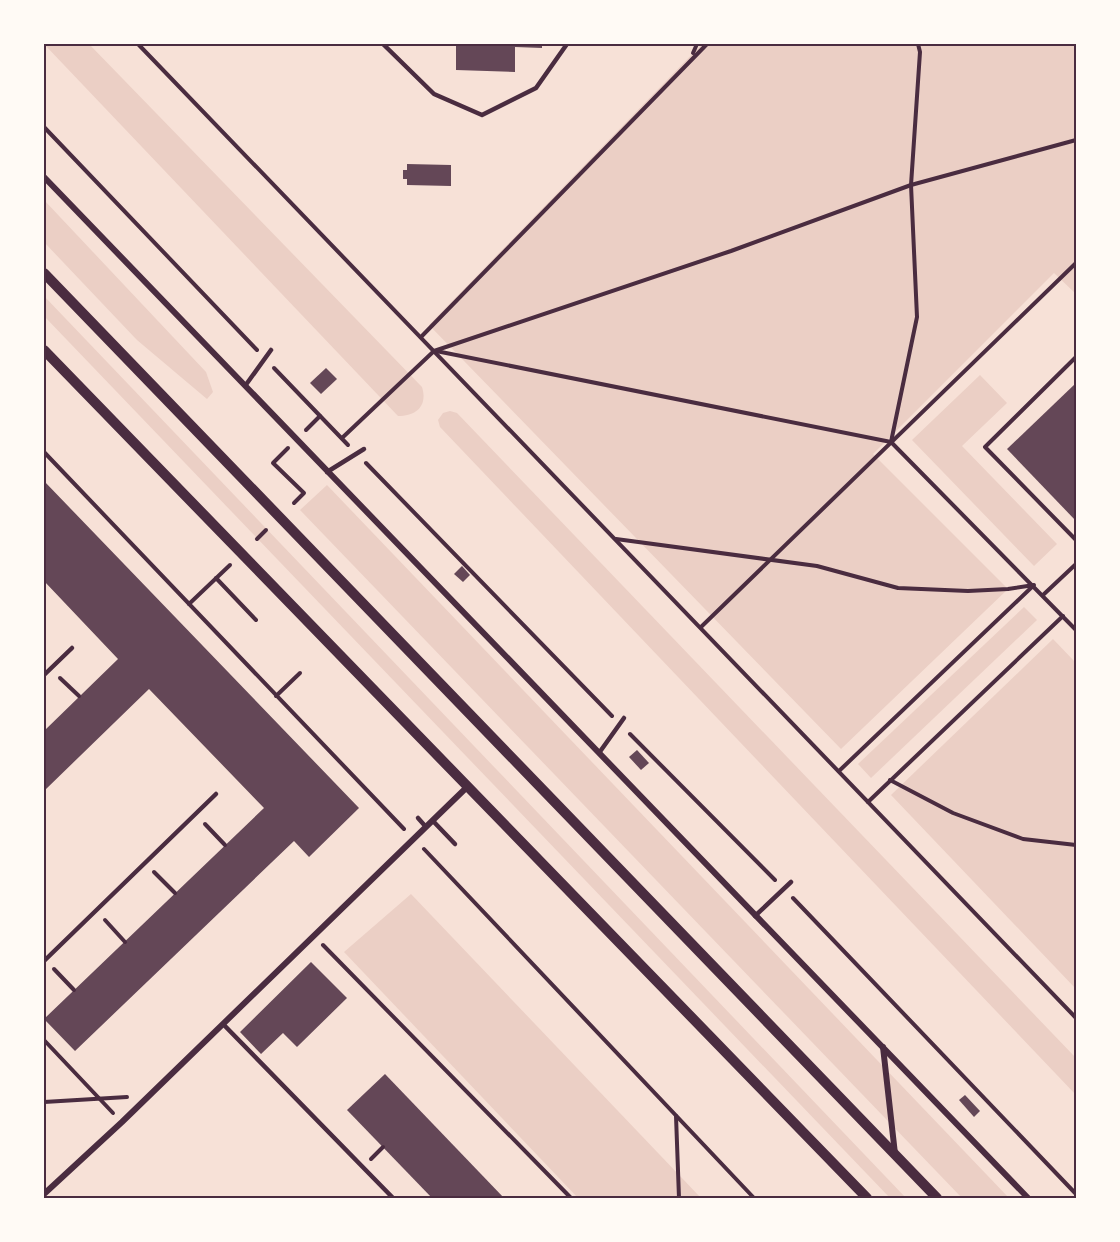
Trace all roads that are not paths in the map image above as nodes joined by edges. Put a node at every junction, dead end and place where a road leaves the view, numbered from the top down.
1 (383, 44) edge
2 (567, 44) edge
3 (44, 177) edge
4 (44, 273) edge
5 (44, 350) edge
6 (271, 350) dead end
7 (245, 386) junction
8 (364, 449) dead end
9 (327, 472) junction
10 (72, 648) dead end
11 (44, 675) edge
12 (624, 718) dead end
13 (599, 753) junction
14 (465, 789) junction
15 (216, 794) dead end
16 (418, 818) dead end
17 (433, 821) junction
18 (426, 827) junction
19 (454, 844) dead end
20 (791, 882) dead end
21 (755, 916) junction
22 (44, 960) edge
23 (223, 1024) junction
24 (882, 1047) junction
25 (895, 1154) junction
26 (44, 1194) edge
27 (393, 1198) edge
28 (867, 1198) edge
29 (937, 1198) edge
30 (1028, 1198) edge

1 - 2 lane
3 - 7 street
4 - 25 street
5 - 14 street
6 - 7 lane
7 - 9 street
8 - 9 lane
9 - 13 street
10 - 11 lane
12 - 13 lane
13 - 21 street
14 - 17 street
14 - 28 street
15 - 22 lane
16 - 18 lane
17 - 18 street
17 - 19 lane
18 - 23 street
20 - 21 lane
21 - 24 street
23 - 26 street
23 - 27 lane
24 - 25 street
24 - 30 street
25 - 29 street

